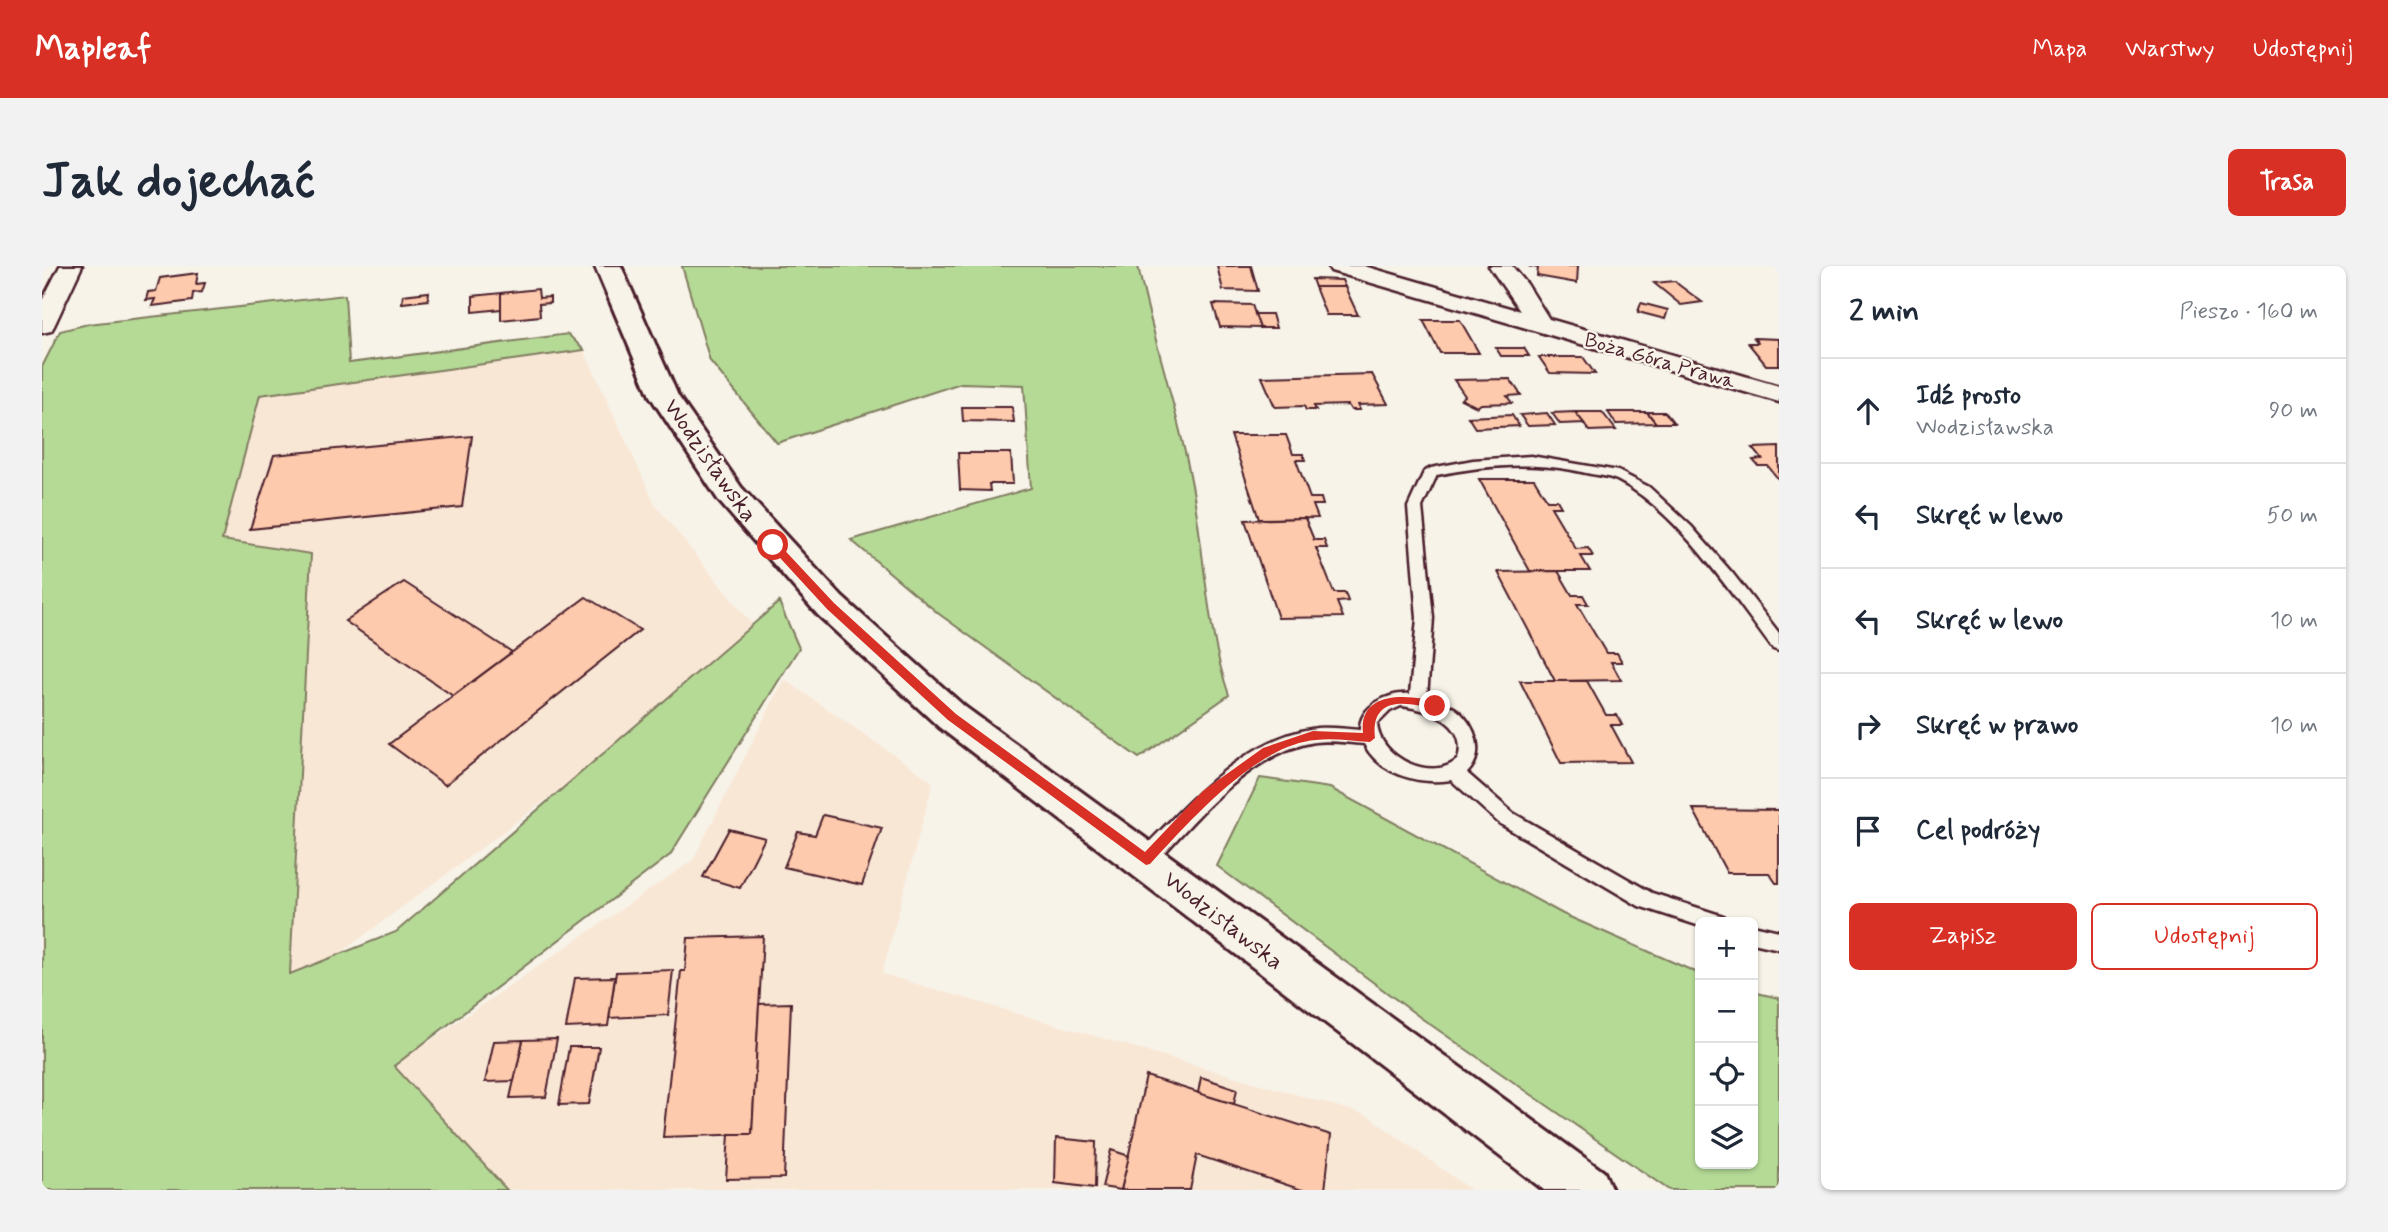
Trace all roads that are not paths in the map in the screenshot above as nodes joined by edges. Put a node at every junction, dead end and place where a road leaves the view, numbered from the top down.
1 (71, 266) edge
2 (608, 266) edge
3 (1339, 266) edge
4 (1500, 266) edge
5 (1361, 269) edge
6 (42, 326) edge
7 (1541, 326) junction
8 (1779, 394) edge
9 (1779, 645) edge
10 (1418, 701) junction
11 (1370, 738) junction
12 (1454, 772) junction
13 (1146, 860) junction
14 (1700, 917) edge
15 (1758, 935) edge
16 (1779, 940) edge
17 (1586, 1190) edge

1 - 6 street
2 - 13 main road, Wodzisławska
3 - 5 street, Boża Góra Prawa
4 - 7 street
5 - 7 street, Boża Góra Prawa
7 - 8 street, Boża Góra Prawa
9 - 10 lane
10 - 11 lane
10 - 12 lane
11 - 12 lane
11 - 13 lane
12 - 14 lane
13 - 17 main road, Wodzisławska
15 - 16 lane

